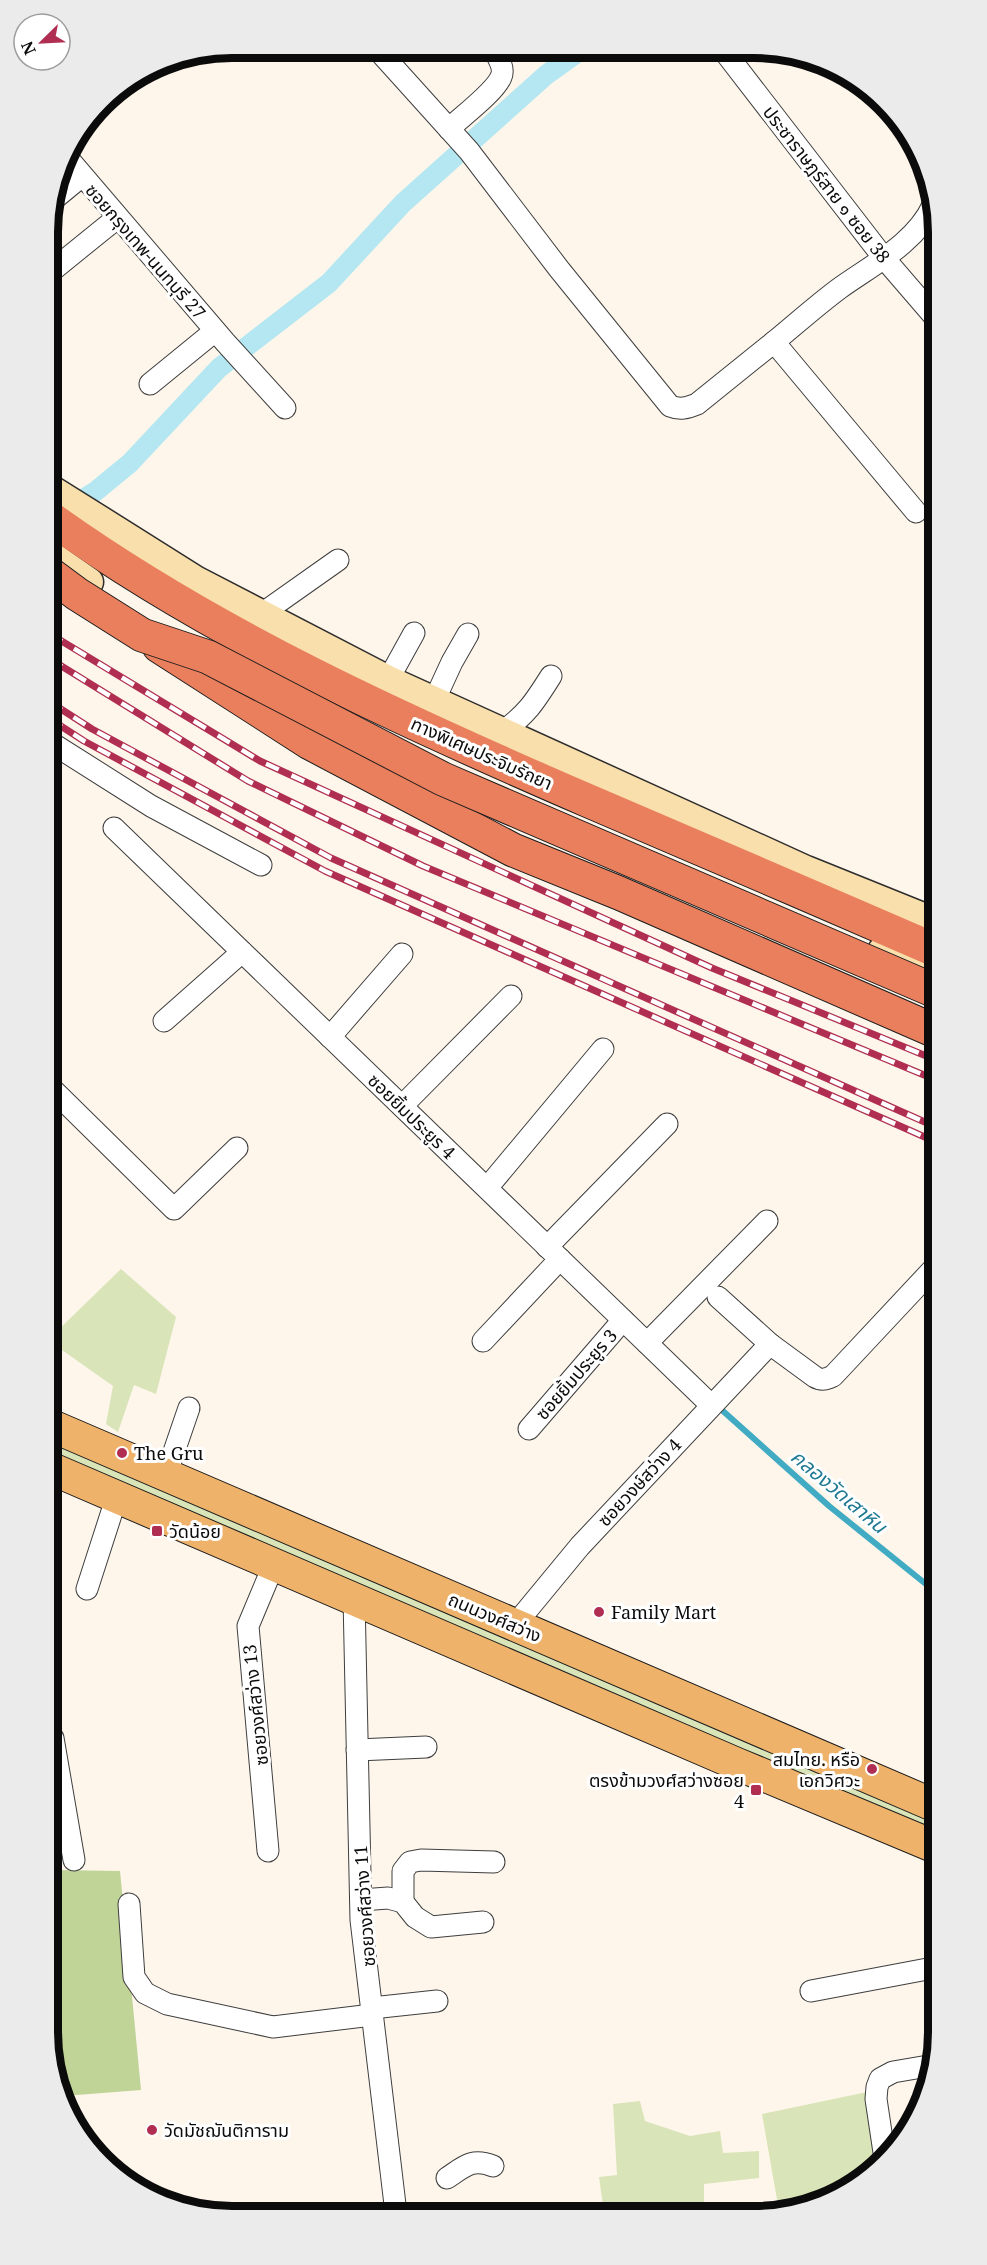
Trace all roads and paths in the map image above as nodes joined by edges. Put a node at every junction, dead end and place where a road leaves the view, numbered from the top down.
1 (498, 58) edge
2 (729, 58) edge
3 (385, 59) edge
4 (458, 138) junction
5 (73, 164) edge
6 (82, 176) junction
7 (63, 191) edge
8 (927, 217) edge
9 (117, 218) junction
10 (884, 257) junction
11 (59, 265) edge
12 (928, 309) edge
13 (221, 338) junction
14 (774, 342) junction
15 (150, 384) dead end
16 (285, 408) dead end
17 (59, 494) edge
18 (916, 512) dead end
19 (59, 524) edge
20 (338, 560) dead end
21 (59, 567) edge
22 (59, 569) edge
23 (260, 615) junction
24 (414, 633) dead end
25 (468, 634) dead end
26 (142, 635) junction
27 (551, 676) dead end
28 (388, 680) junction
29 (434, 701) junction
30 (501, 732) junction
31 (59, 748) edge
32 (114, 828) dead end
33 (261, 865) dead end
34 (928, 918) edge
35 (928, 947) edge
36 (242, 952) junction
37 (402, 954) dead end
38 (928, 970) edge
39 (928, 988) edge
40 (511, 996) dead end
41 (164, 1021) dead end
42 (928, 1028) edge
43 (330, 1037) junction
44 (603, 1049) dead end
45 (59, 1095) edge
46 (402, 1106) junction
47 (667, 1124) dead end
48 (237, 1148) dead end
49 (487, 1188) junction
50 (767, 1221) dead end
51 (554, 1253) junction
52 (928, 1275) edge
53 (718, 1297) dead end
54 (623, 1320) junction
55 (483, 1341) dead end
56 (647, 1343) junction
57 (770, 1344) junction
58 (711, 1405) junction
59 (189, 1408) dead end
60 (58, 1429) edge
61 (529, 1429) dead end
62 (58, 1472) edge
63 (166, 1475) junction
64 (117, 1496) junction
65 (274, 1564) junction
66 (87, 1589) dead end
67 (354, 1598) junction
68 (514, 1626) junction
69 (426, 1747) dead end
70 (357, 1750) junction
71 (58, 1768) edge
72 (928, 1803) edge
73 (928, 1844) edge
74 (268, 1851) dead end
75 (74, 1860) dead end
76 (494, 1862) dead end
77 (361, 1900) junction
78 (403, 1902) junction
79 (129, 1904) dead end
80 (483, 1922) dead end
81 (928, 1969) edge
82 (811, 1991) dead end
83 (437, 2001) dead end
84 (372, 2011) junction
85 (925, 2067) edge
86 (884, 2149) edge
87 (493, 2166) dead end
88 (447, 2178) dead end
89 (395, 2206) edge

1 - 4 street
2 - 10 street, ประชาราษฎร์สาย ๑ ซอย 38
3 - 4 street
4 - 14 street
5 - 6 street, ซอยกรุงเทพ-นนทบุรี 27
6 - 7 street
6 - 9 street, ซอยกรุงเทพ-นนทบุรี 27
8 - 10 street
9 - 11 street
9 - 13 street, ซอยกรุงเทพ-นนทบุรี 27
10 - 12 street, ประชาราษฎร์สาย ๑ ซอย 38
10 - 14 street
13 - 15 street
13 - 16 street, ซอยกรุงเทพ-นนทบุรี 27
14 - 18 street
17 - 23 main road
19 - 35 highway, ทางพิเศษประจิมรัถยา
20 - 23 street
21 - 38 main road
22 - 26 highway, ทางพิเศษประจิมรัถยา, bridge
23 - 28 main road
24 - 28 street
25 - 29 street
26 - 39 highway, ทางพิเศษประจิมรัถยา, bridge
26 - 42 highway, bridge
27 - 30 street
28 - 29 main road
29 - 30 main road
30 - 34 main road
31 - 33 street
32 - 36 street, ซอยยิ้มประยูร 4
36 - 41 street
36 - 43 street, ซอยยิ้มประยูร 4
37 - 43 street
40 - 46 street
43 - 46 street, ซอยยิ้มประยูร 4
44 - 49 street
45 - 48 street
46 - 49 street, ซอยยิ้มประยูร 4
47 - 51 street
49 - 51 street, ซอยยิ้มประยูร 4
50 - 56 street
51 - 54 street, ซอยยิ้มประยูร 4
51 - 55 street
52 - 57 street
53 - 57 street
54 - 56 street, ซอยยิ้มประยูร 4
54 - 61 street, ซอยยิ้มประยูร 3
56 - 58 street, ซอยยิ้มประยูร 4
57 - 58 street, ซอยวงษ์สว่าง 4
58 - 68 street, ซอยวงษ์สว่าง 4
59 - 63 street
60 - 63 main road, ถนนวงศ์สว่าง
62 - 64 main road
63 - 68 main road, ถนนวงศ์สว่าง
64 - 65 main road
64 - 66 street
65 - 67 main road
65 - 74 street, ซอยวงศ์สว่าง 13
67 - 70 street, ซอยวงศ์สว่าง 11
67 - 73 main road
68 - 72 main road, ถนนวงศ์สว่าง
69 - 70 street
70 - 77 street, ซอยวงศ์สว่าง 11
71 - 75 street
76 - 78 street
77 - 78 street
77 - 84 street, ซอยวงศ์สว่าง 11
78 - 80 street
79 - 84 street
81 - 82 street
83 - 84 street
84 - 89 street, ซอยวงศ์สว่าง 11
85 - 86 street
87 - 88 street

